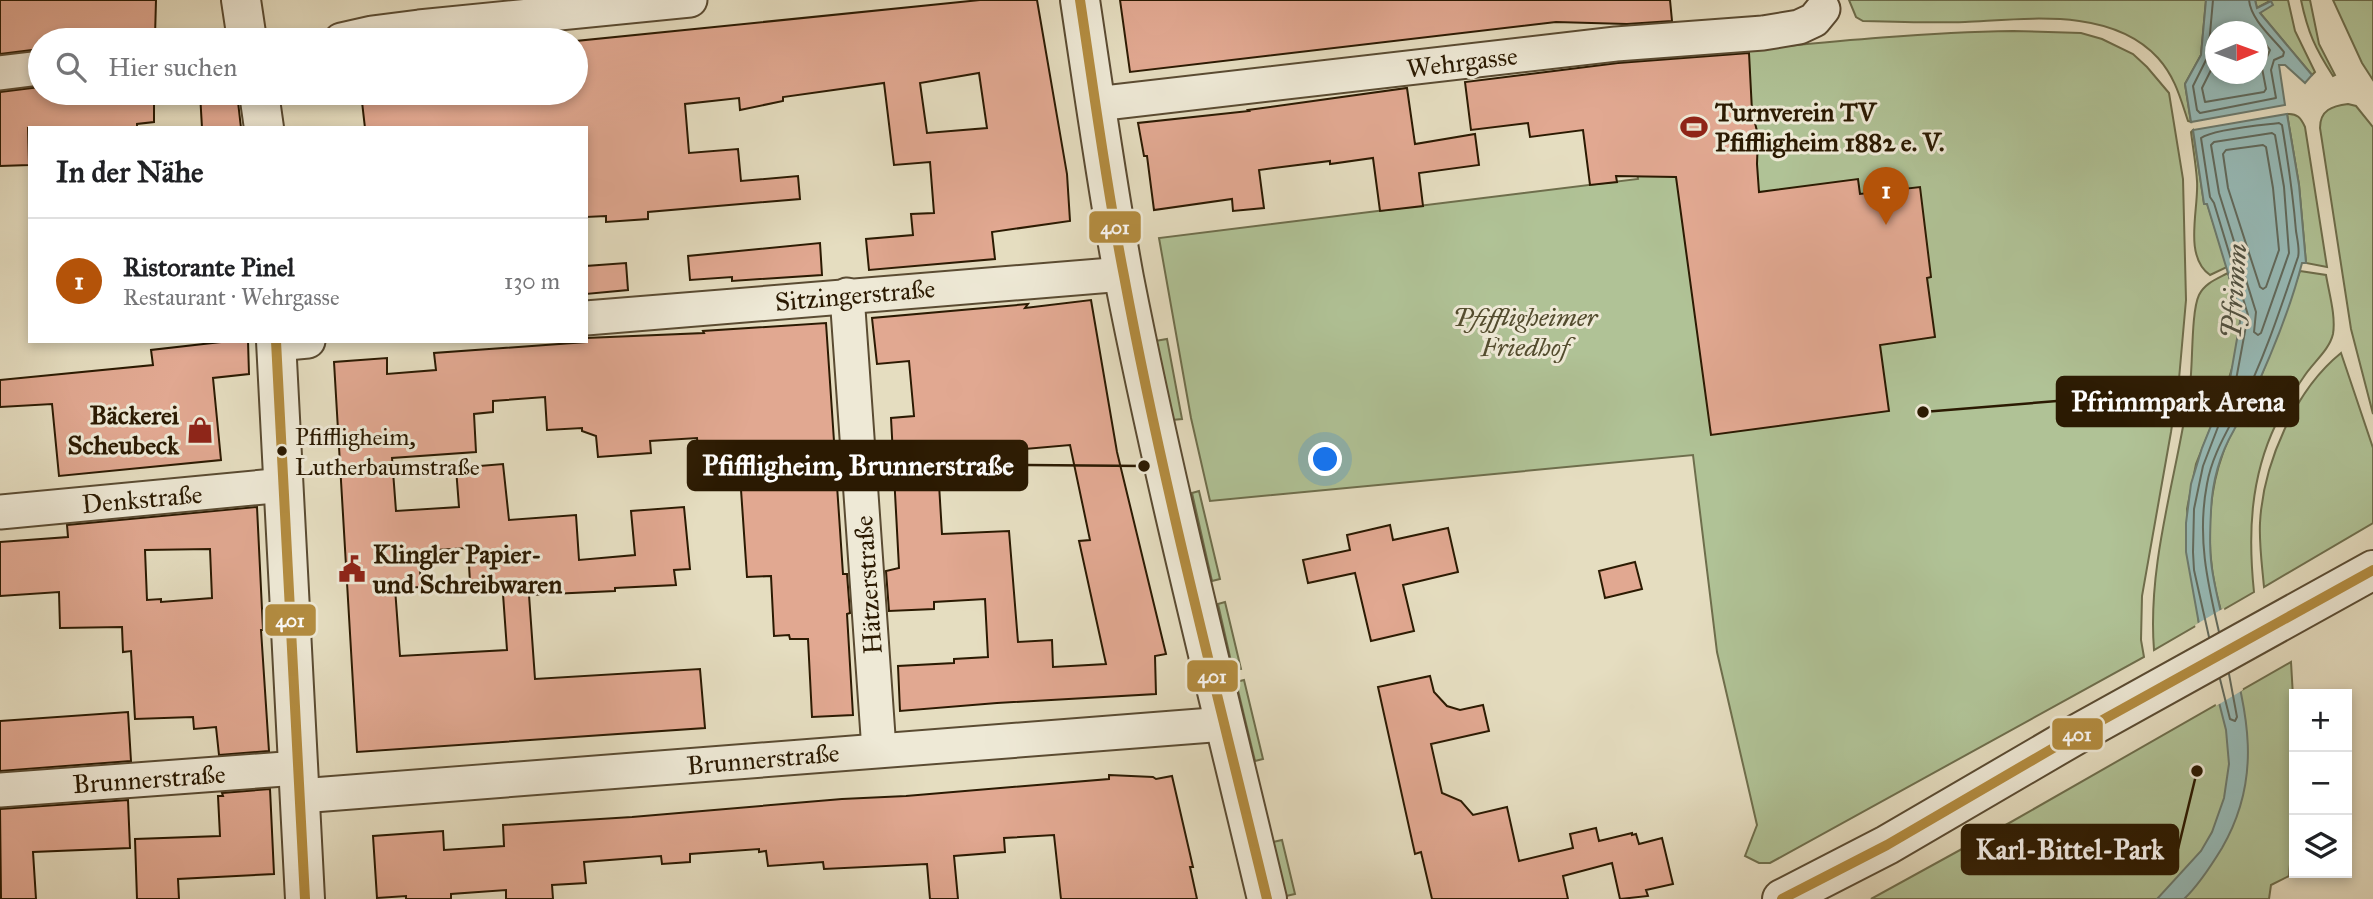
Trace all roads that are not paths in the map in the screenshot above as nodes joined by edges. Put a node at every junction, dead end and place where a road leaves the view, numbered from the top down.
1 (241, 0) edge
2 (690, 0) edge
3 (1080, 0) edge
4 (1824, 9) dead end
5 (245, 28) edge
6 (411, 28) edge
7 (28, 70) edge
8 (0, 73) edge
9 (1096, 104) junction
10 (1124, 274) junction
11 (847, 295) junction
12 (588, 318) edge
13 (287, 343) edge
14 (285, 485) junction
15 (0, 512) edge
16 (2373, 570) edge
17 (1225, 724) junction
18 (880, 750) junction
19 (299, 782) junction
20 (0, 790) edge
21 (305, 899) edge
22 (1267, 899) edge
23 (1782, 899) edge

1 - 5 street
2 - 6 street
3 - 9 street
4 - 9 street, Wehrgasse
7 - 8 street
9 - 10 street
10 - 11 street, Sitzingerstraße
10 - 17 street
11 - 12 street, Sitzingerstraße
11 - 18 street, Hätzerstraße
13 - 14 street
14 - 15 street, Denkstraße
14 - 19 street
16 - 23 street
17 - 18 street, Brunnerstraße
17 - 22 street
18 - 19 street, Brunnerstraße
19 - 20 street, Brunnerstraße
19 - 21 street

